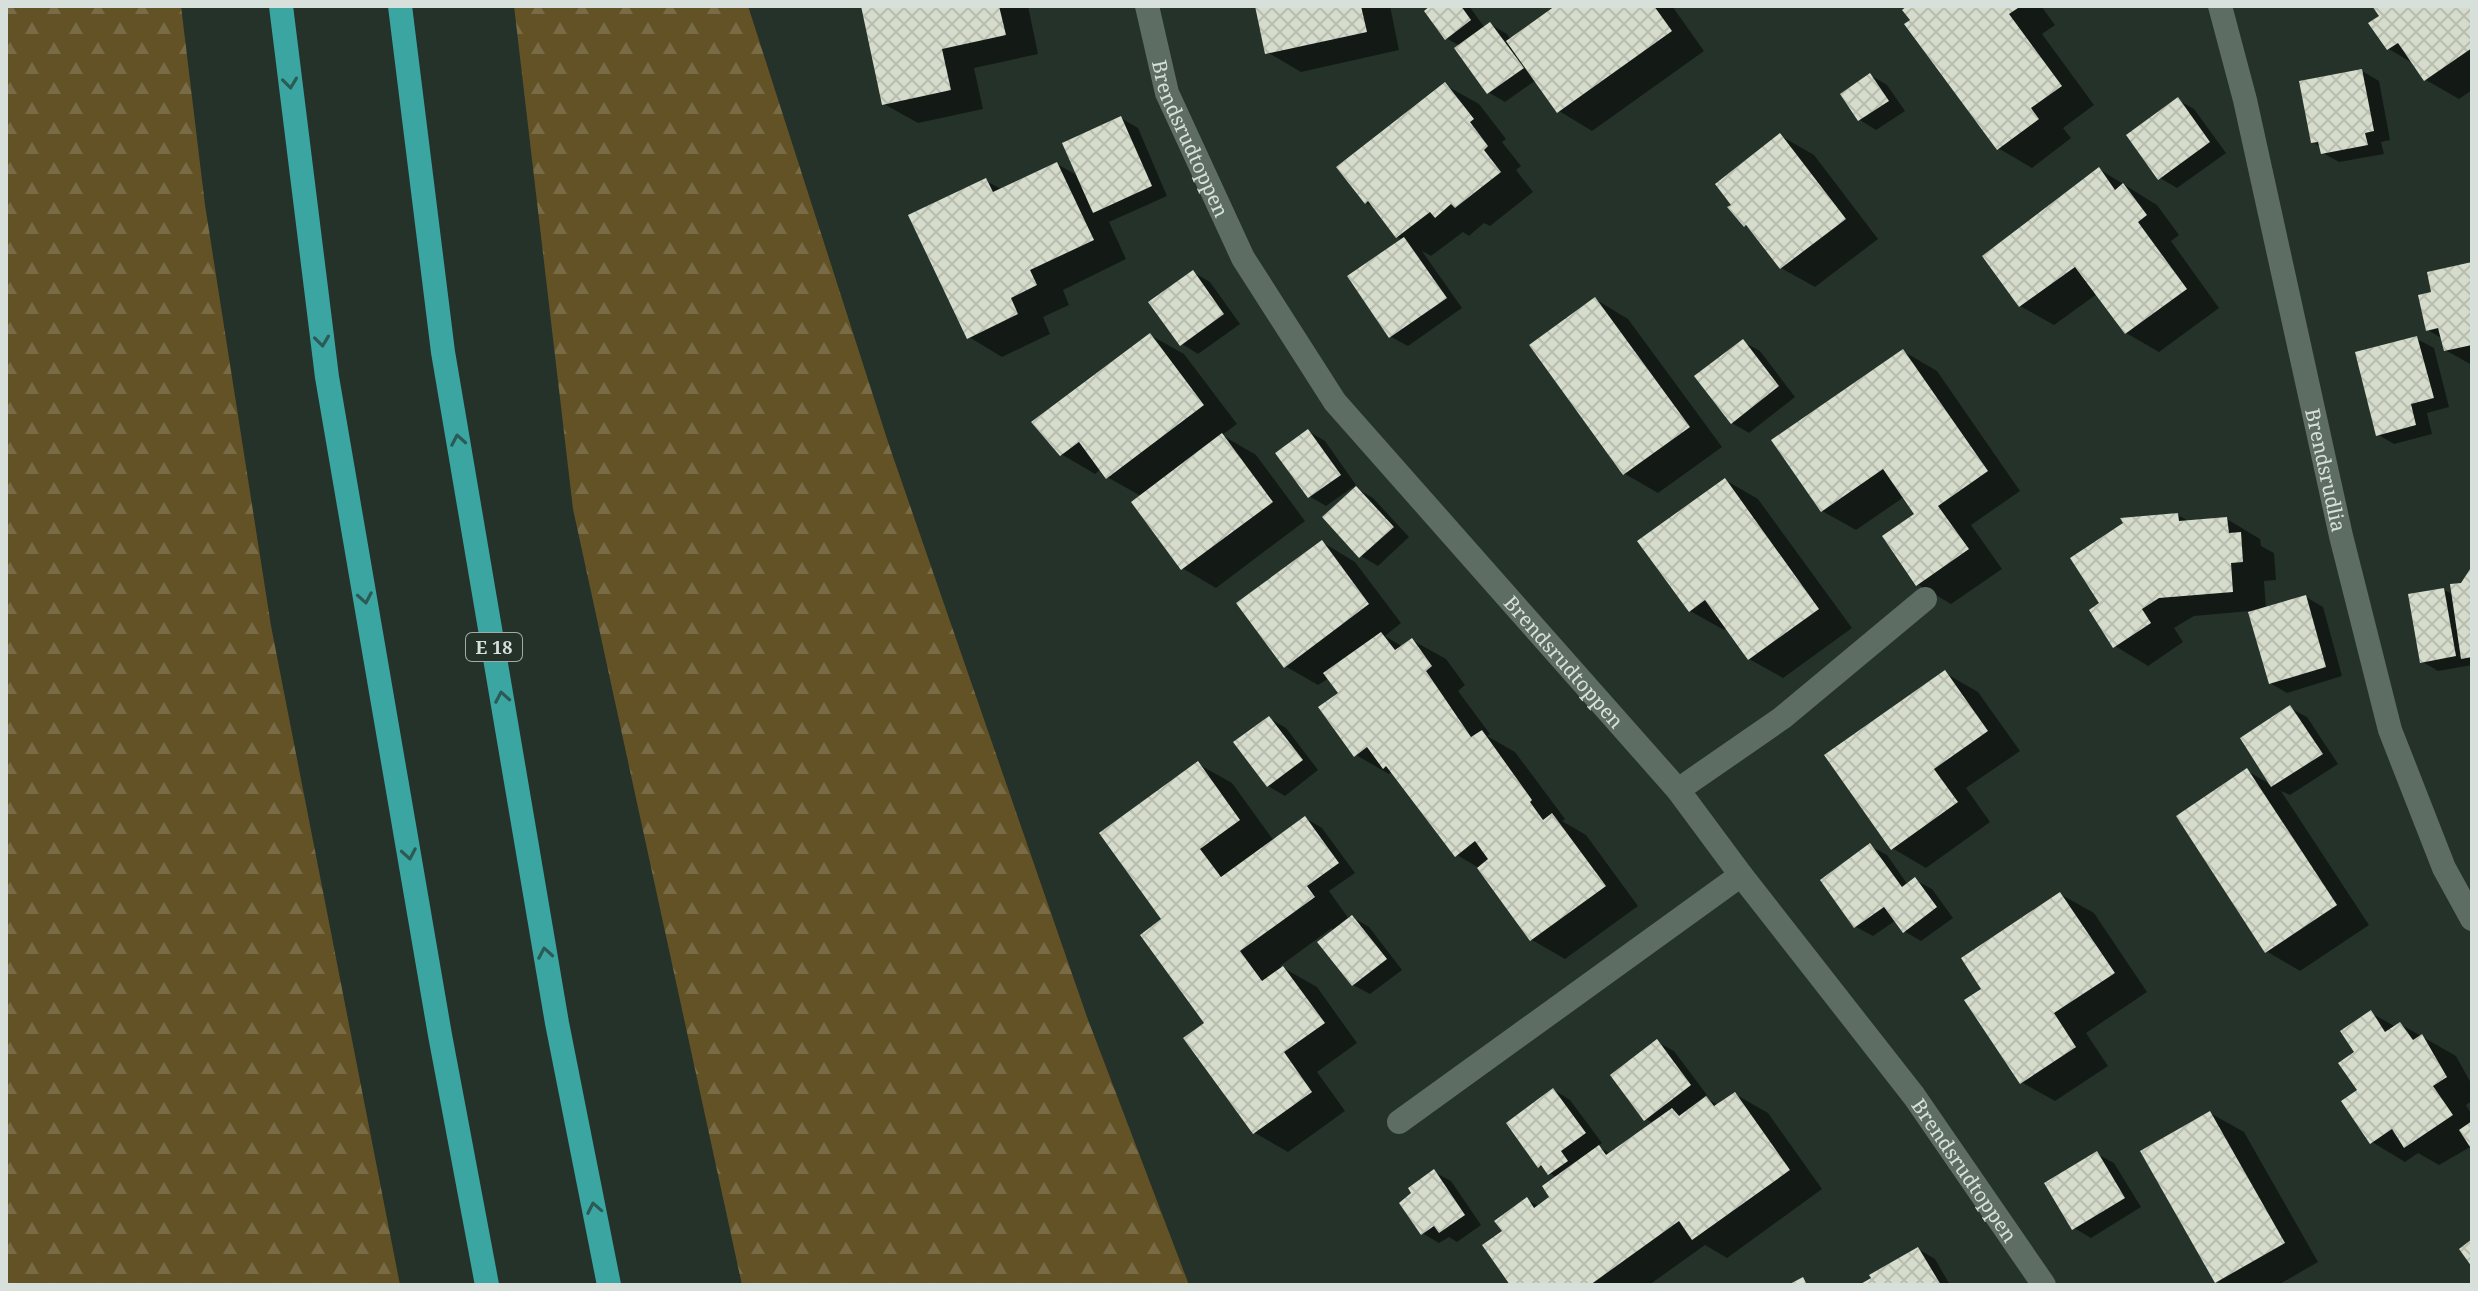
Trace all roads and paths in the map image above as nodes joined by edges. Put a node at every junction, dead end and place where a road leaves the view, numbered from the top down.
1 (281, 6) edge
2 (400, 6) edge
3 (1147, 6) edge
4 (2220, 6) edge
5 (1925, 599) dead end
6 (1678, 790) junction
7 (1741, 875) junction
8 (2472, 919) edge
9 (1399, 1122) dead end
10 (487, 1285) edge
11 (609, 1285) edge
12 (2044, 1285) edge

1 -> 10 highway
11 -> 2 highway, E 18
3 - 6 street, Brendsrudtoppen
4 - 8 street, Brendsrudlia
5 - 6 street
6 - 7 street, Brendsrudtoppen
7 - 9 street
7 - 12 street, Brendsrudtoppen

